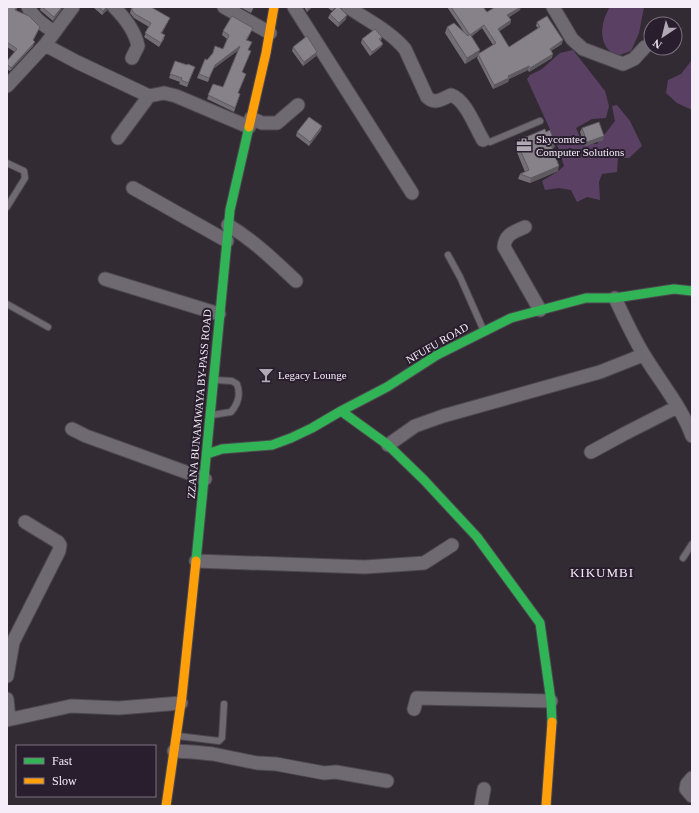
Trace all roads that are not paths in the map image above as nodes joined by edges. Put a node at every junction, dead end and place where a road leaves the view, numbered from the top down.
1 (28, 7) edge
2 (73, 7) edge
3 (114, 7) edge
4 (224, 7) edge
5 (274, 7) edge
6 (294, 7) edge
7 (348, 7) edge
8 (553, 7) edge
9 (54, 32) junction
10 (270, 33) junction
11 (45, 45) junction
12 (643, 49) edge
13 (132, 58) dead end
14 (7, 86) edge
15 (149, 96) junction
16 (298, 105) dead end
17 (540, 121) dead end
18 (250, 123) junction
19 (118, 138) dead end
20 (483, 140) joint
21 (7, 162) edge
22 (133, 188) dead end
23 (412, 193) dead end
24 (7, 207) edge
25 (228, 225) junction
26 (525, 227) dead end
27 (227, 241) junction
28 (448, 255) dead end
29 (105, 279) dead end
30 (296, 281) dead end
31 (692, 291) edge
32 (615, 298) junction
33 (7, 304) edge
34 (540, 310) junction
35 (220, 314) junction
36 (48, 327) dead end
37 (484, 331) junction
38 (643, 354) junction
39 (214, 380) junction
40 (677, 407) junction
41 (341, 411) junction
42 (211, 415) junction
43 (72, 429) dead end
44 (692, 436) edge
45 (388, 445) junction
46 (591, 452) dead end
47 (207, 454) junction
48 (205, 479) junction
49 (25, 522) dead end
50 (692, 544) edge
51 (452, 545) dead end
52 (682, 558) dead end
53 (196, 561) junction
54 (7, 676) edge
55 (7, 699) edge
56 (551, 701) junction
57 (181, 703) junction
58 (224, 704) dead end
59 (414, 709) dead end
60 (8, 719) edge
61 (176, 736) junction
62 (174, 751) junction
63 (692, 778) edge
64 (387, 781) dead end
65 (484, 789) dead end
66 (692, 796) edge
67 (166, 806) edge
68 (481, 806) edge
69 (546, 806) edge

1 - 9 street
2 - 9 street
3 - 13 street
4 - 10 street
5 - 10 street, ZZANA BUNAMWAYA BY-PASS ROAD
6 - 23 street
7 - 20 street
8 - 12 street
9 - 11 street
10 - 18 street, ZZANA BUNAMWAYA BY-PASS ROAD
11 - 14 street
11 - 15 street
15 - 18 street
15 - 19 street
16 - 18 street
17 - 20 lane
18 - 25 street, ZZANA BUNAMWAYA BY-PASS ROAD
21 - 24 lane
22 - 27 street
25 - 27 street, ZZANA BUNAMWAYA BY-PASS ROAD
25 - 30 street
26 - 34 street
27 - 35 street, ZZANA BUNAMWAYA BY-PASS ROAD
28 - 37 lane
29 - 35 street
31 - 32 street, NFUFU ROAD
32 - 34 street, NFUFU ROAD
32 - 38 street
33 - 36 lane
34 - 37 street, NFUFU ROAD
35 - 39 street, ZZANA BUNAMWAYA BY-PASS ROAD
37 - 41 street, NFUFU ROAD
38 - 40 street
38 - 45 street
39 - 42 street, ZZANA BUNAMWAYA BY-PASS ROAD
39 - 42 lane
40 - 44 street
40 - 46 street
41 - 45 street
41 - 47 street, NFUFU ROAD
42 - 47 street, ZZANA BUNAMWAYA BY-PASS ROAD
43 - 48 street
45 - 56 street
47 - 48 street, ZZANA BUNAMWAYA BY-PASS ROAD
48 - 53 street, ZZANA BUNAMWAYA BY-PASS ROAD
49 - 54 street
50 - 52 lane
51 - 53 street
53 - 57 street, ZZANA BUNAMWAYA BY-PASS ROAD
55 - 60 street
56 - 59 street
56 - 69 street
57 - 60 street
57 - 61 street, ZZANA BUNAMWAYA BY-PASS ROAD
58 - 61 lane
61 - 62 street, ZZANA BUNAMWAYA BY-PASS ROAD
62 - 64 street
62 - 67 street, ZZANA BUNAMWAYA BY-PASS ROAD
63 - 66 street
65 - 68 street

